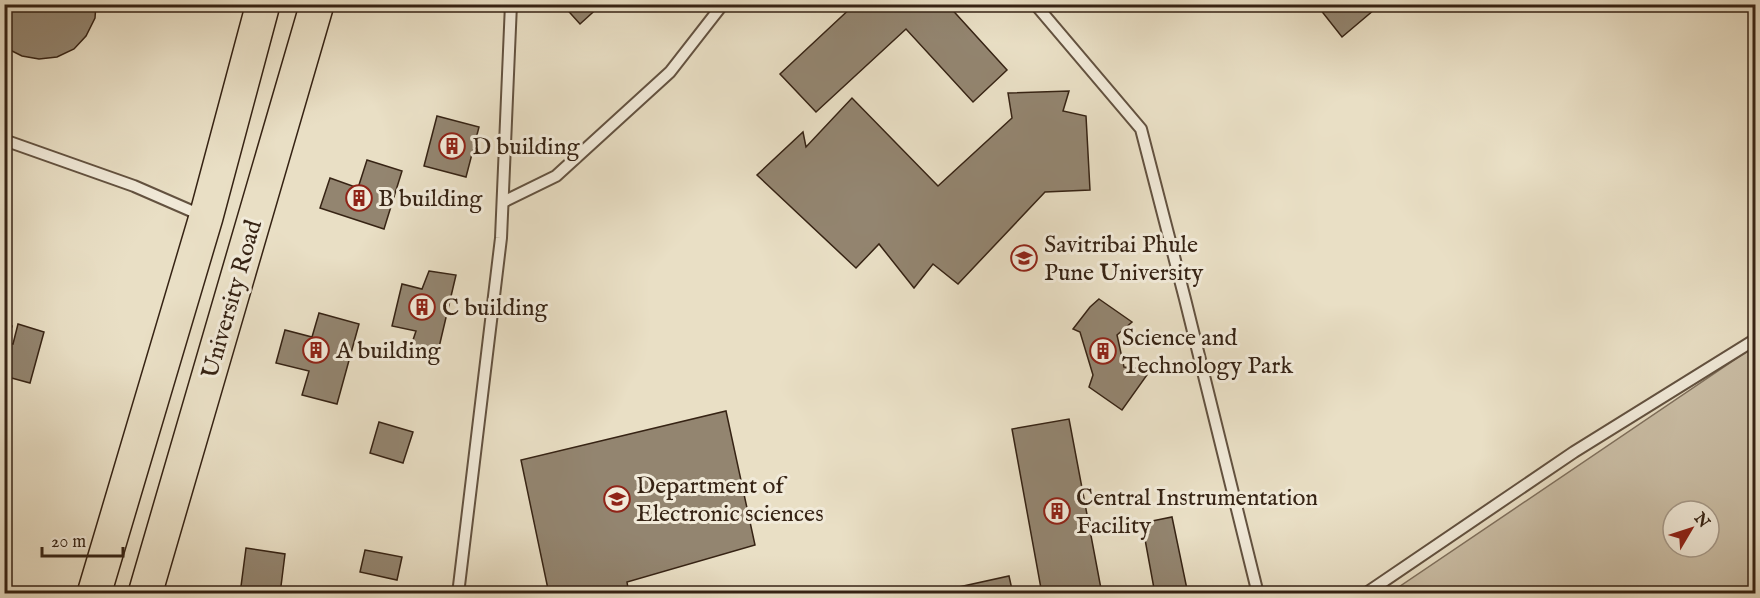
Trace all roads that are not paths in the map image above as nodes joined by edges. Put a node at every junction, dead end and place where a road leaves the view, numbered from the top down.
1 (263, 4) edge
2 (317, 4) edge
3 (511, 4) edge
4 (723, 4) edge
5 (1035, 4) edge
6 (4, 140) edge
7 (503, 202) junction
8 (206, 217) junction
9 (1755, 339) edge
10 (94, 594) edge
11 (145, 594) edge
12 (458, 594) edge
13 (1258, 594) edge
14 (1365, 594) edge

1 - 8 main road, University Road
2 - 11 main road, University Road
3 - 7 lane
4 - 7 lane
5 - 13 lane
6 - 8 lane
7 - 12 lane
8 - 10 main road, University Road
9 - 14 lane

